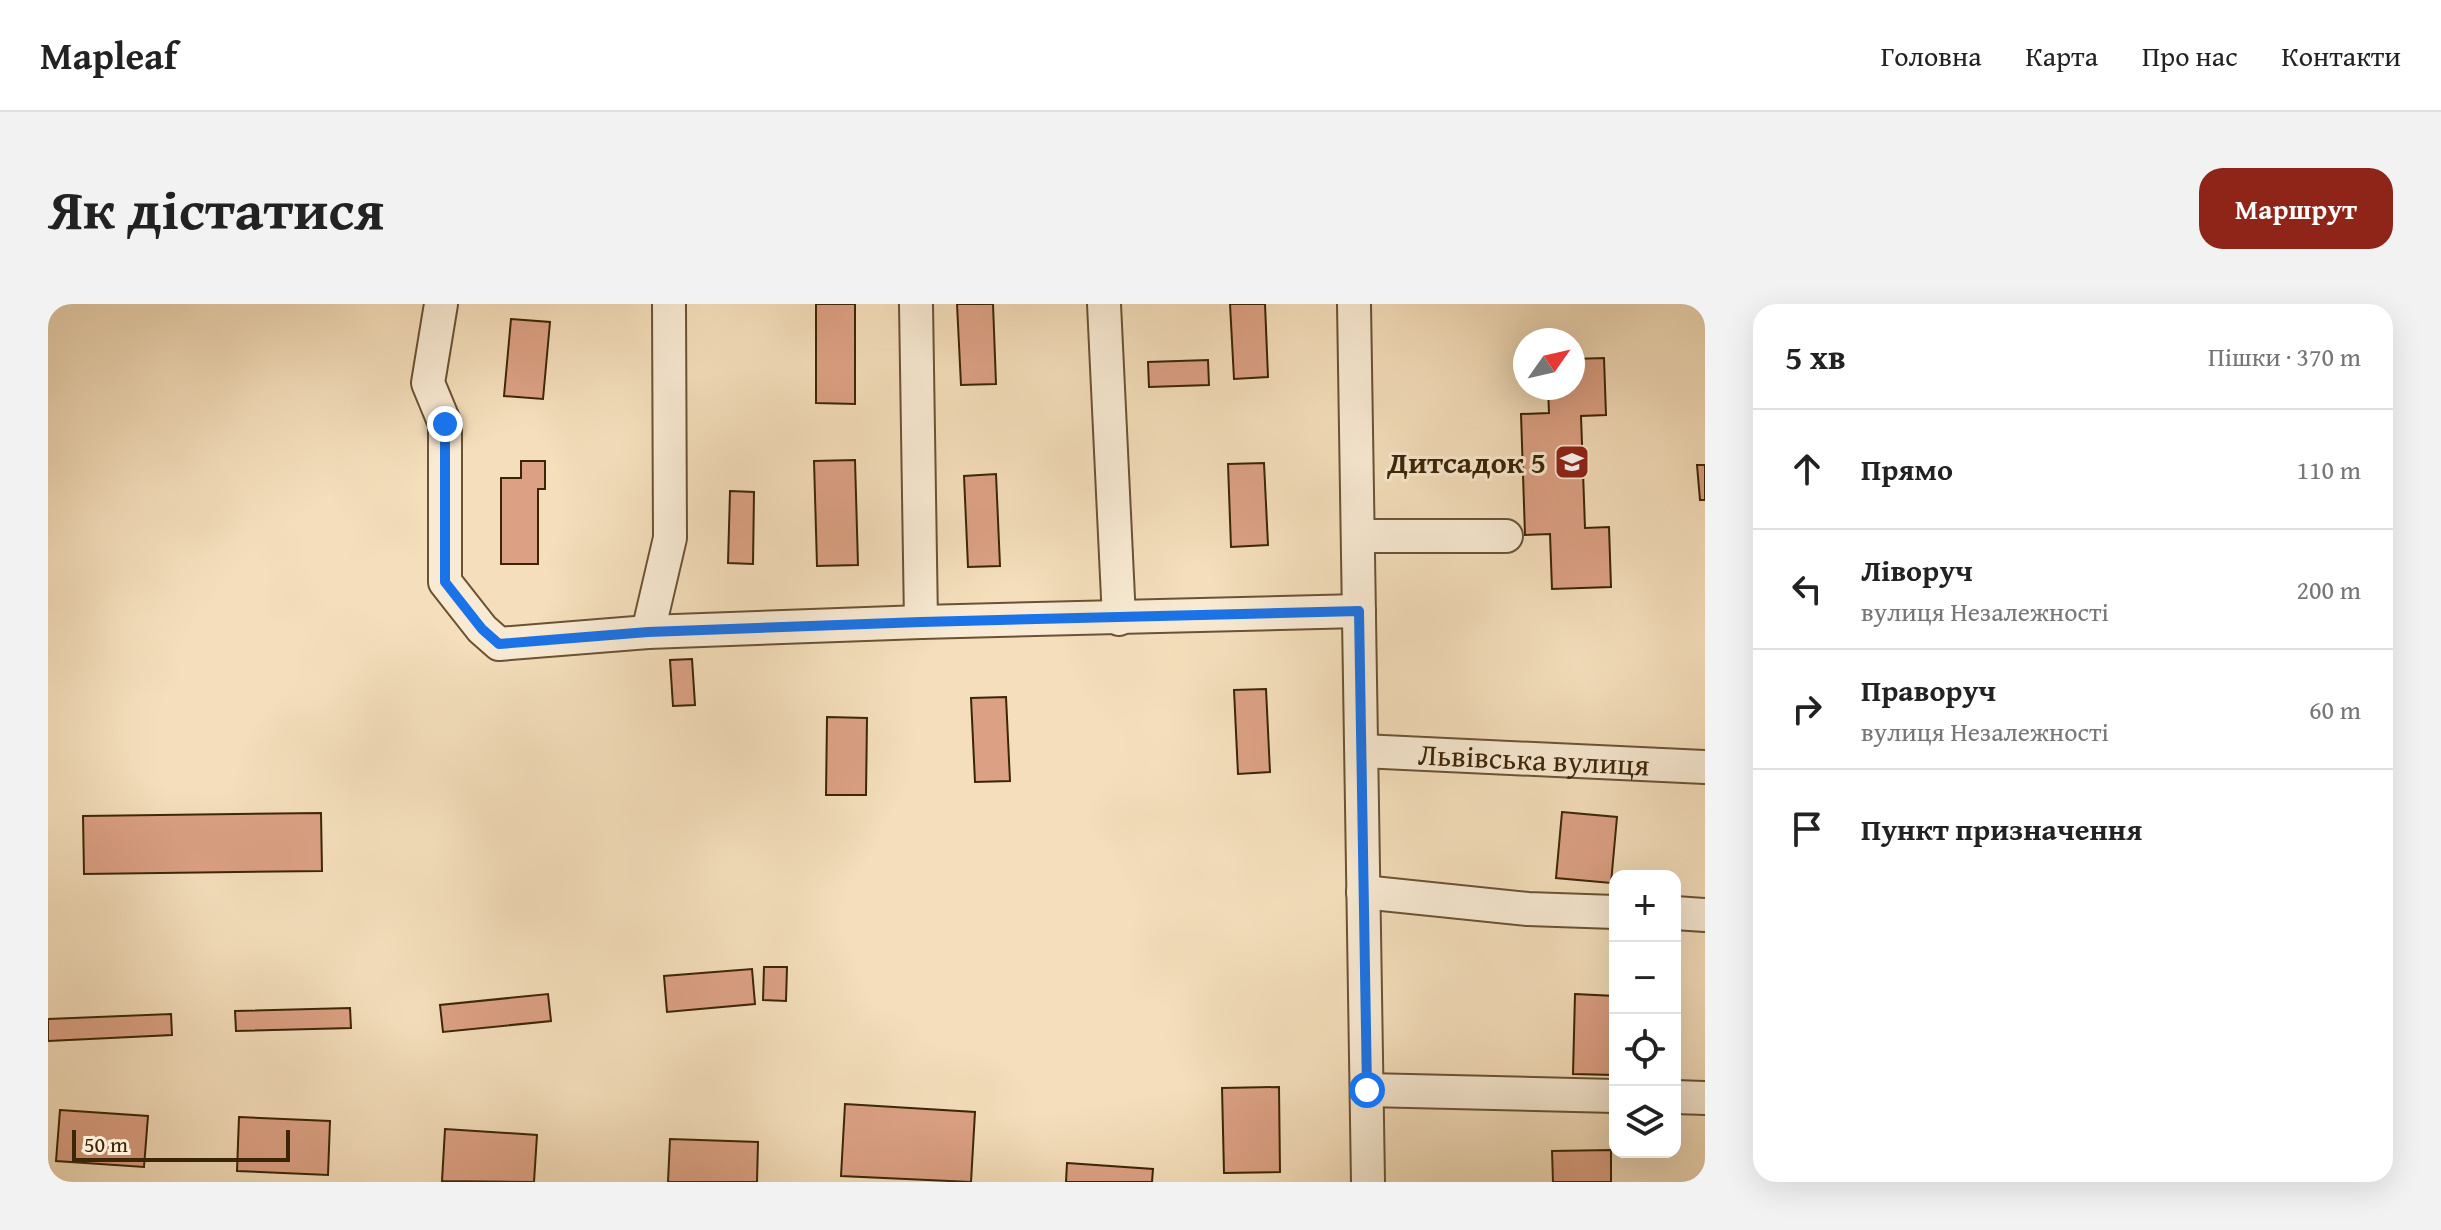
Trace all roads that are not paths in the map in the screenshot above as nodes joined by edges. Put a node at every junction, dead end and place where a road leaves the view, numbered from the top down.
1 (441, 304) edge
2 (669, 304) edge
3 (916, 304) edge
4 (1104, 304) edge
5 (1354, 304) edge
6 (1358, 536) junction
7 (1506, 536) dead end
8 (1359, 611) junction
9 (1119, 619) junction
10 (921, 622) junction
11 (648, 632) junction
12 (1362, 751) junction
13 (1705, 767) edge
14 (1363, 892) junction
15 (1609, 912) edge
16 (1681, 913) edge
17 (1705, 915) edge
18 (1367, 1090) junction
19 (1609, 1096) edge
20 (1681, 1097) edge
21 (1705, 1098) edge
22 (1368, 1182) edge

1 - 11 street
2 - 11 street
3 - 10 street
4 - 9 street
5 - 6 street
6 - 7 street
6 - 8 street
8 - 9 street
8 - 12 street
9 - 10 street
10 - 11 street
12 - 13 street, Львівська вулиця
12 - 14 street
14 - 15 street
14 - 18 street
16 - 17 street
18 - 19 street
18 - 22 street
20 - 21 street

